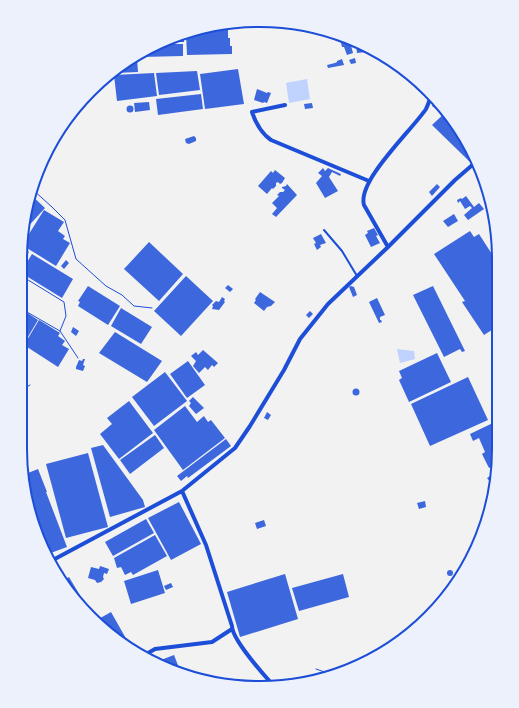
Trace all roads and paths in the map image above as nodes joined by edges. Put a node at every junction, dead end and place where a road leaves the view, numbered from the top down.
1 (429, 101) edge
2 (285, 105) dead end
3 (472, 166) edge
4 (369, 181) junction
5 (37, 193) edge
6 (324, 230) dead end
7 (388, 247) junction
8 (357, 276) junction
9 (27, 279) edge
10 (152, 308) dead end
11 (27, 312) edge
12 (60, 331) junction
13 (78, 358) dead end
14 (30, 385) dead end
15 (27, 387) edge
16 (182, 491) junction
17 (55, 559) edge
18 (232, 629) junction
19 (149, 653) edge
20 (316, 669) dead end
21 (324, 672) edge
22 (270, 681) edge

1 - 4 street
2 - 4 street
3 - 7 street
4 - 7 street
5 - 10 path
6 - 8 lane
7 - 8 street
8 - 16 street
9 - 12 path
11 - 12 path
12 - 13 path
14 - 15 path
16 - 17 street
16 - 18 street
18 - 19 street
18 - 22 street
20 - 21 path

